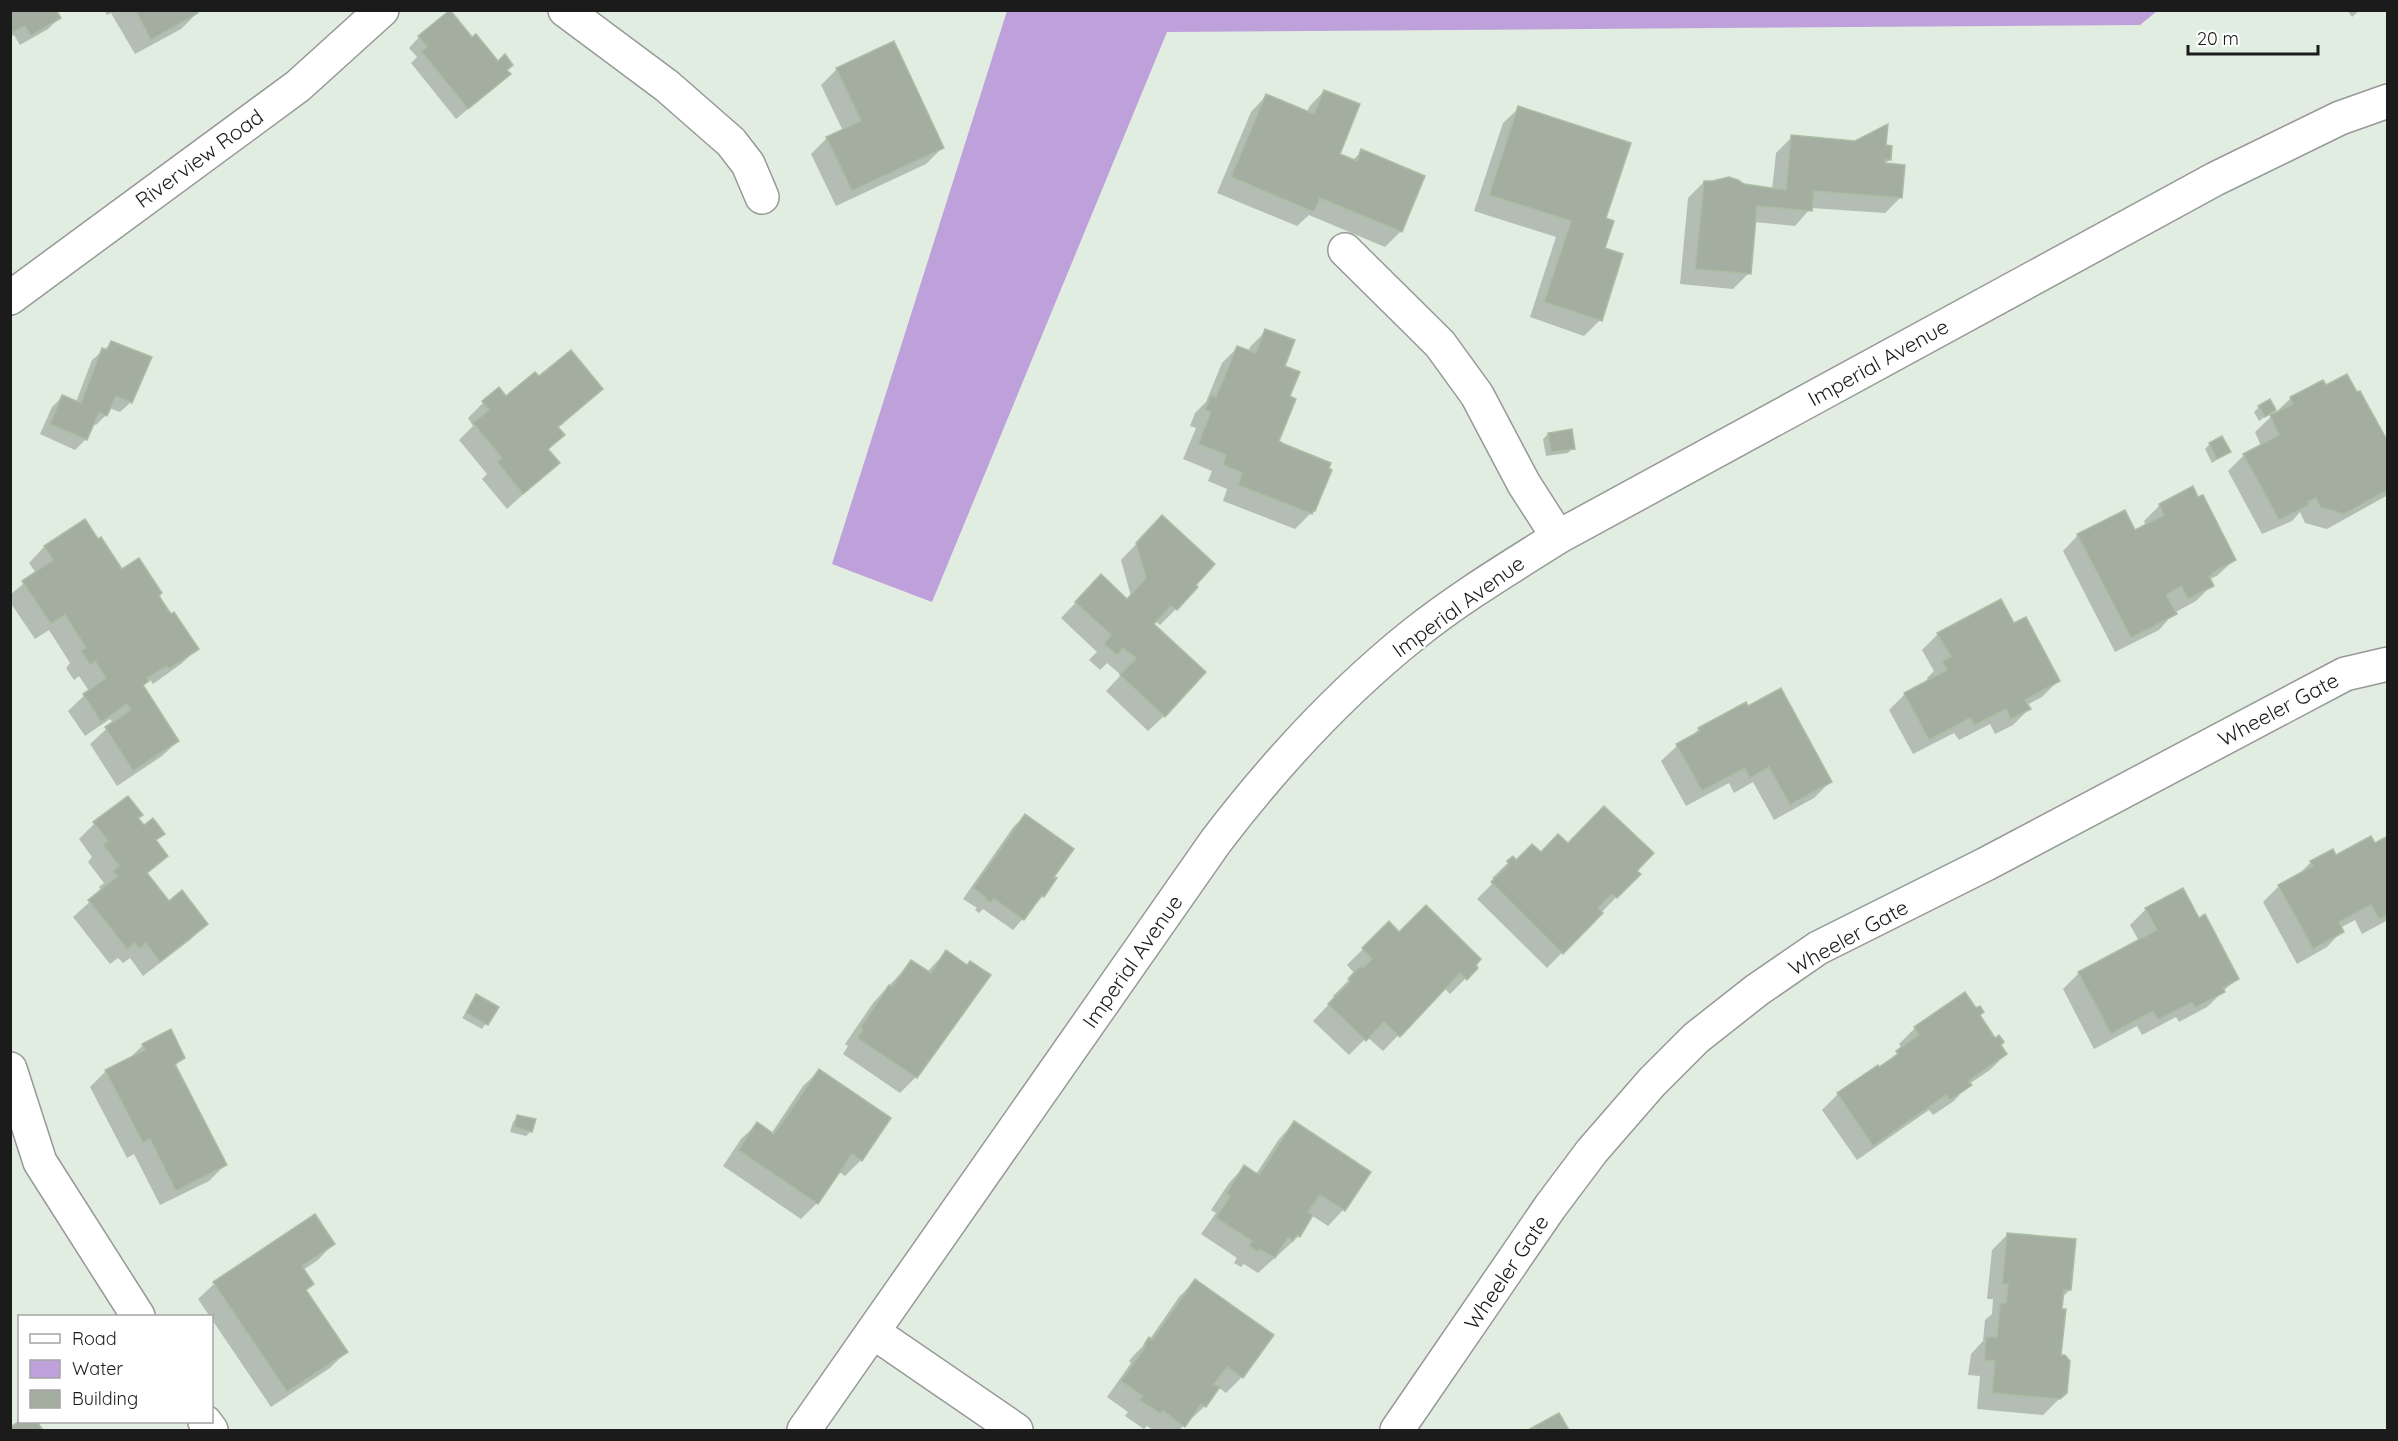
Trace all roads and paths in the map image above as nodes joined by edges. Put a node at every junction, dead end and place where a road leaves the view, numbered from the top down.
1 (382, 10) edge
2 (565, 10) edge
3 (2388, 101) edge
4 (762, 196) dead end
5 (1345, 250) dead end
6 (10, 298) edge
7 (1558, 537) junction
8 (2388, 664) edge
9 (10, 1069) edge
10 (137, 1315) edge
11 (873, 1332) junction
12 (804, 1431) edge
13 (1016, 1431) edge
14 (1397, 1431) edge

1 - 6 street, Riverview Road
2 - 4 street
3 - 7 street, Imperial Avenue
5 - 7 street
7 - 11 street, Imperial Avenue
8 - 14 street, Wheeler Gate
9 - 10 street
11 - 12 street, Imperial Avenue
11 - 13 street

